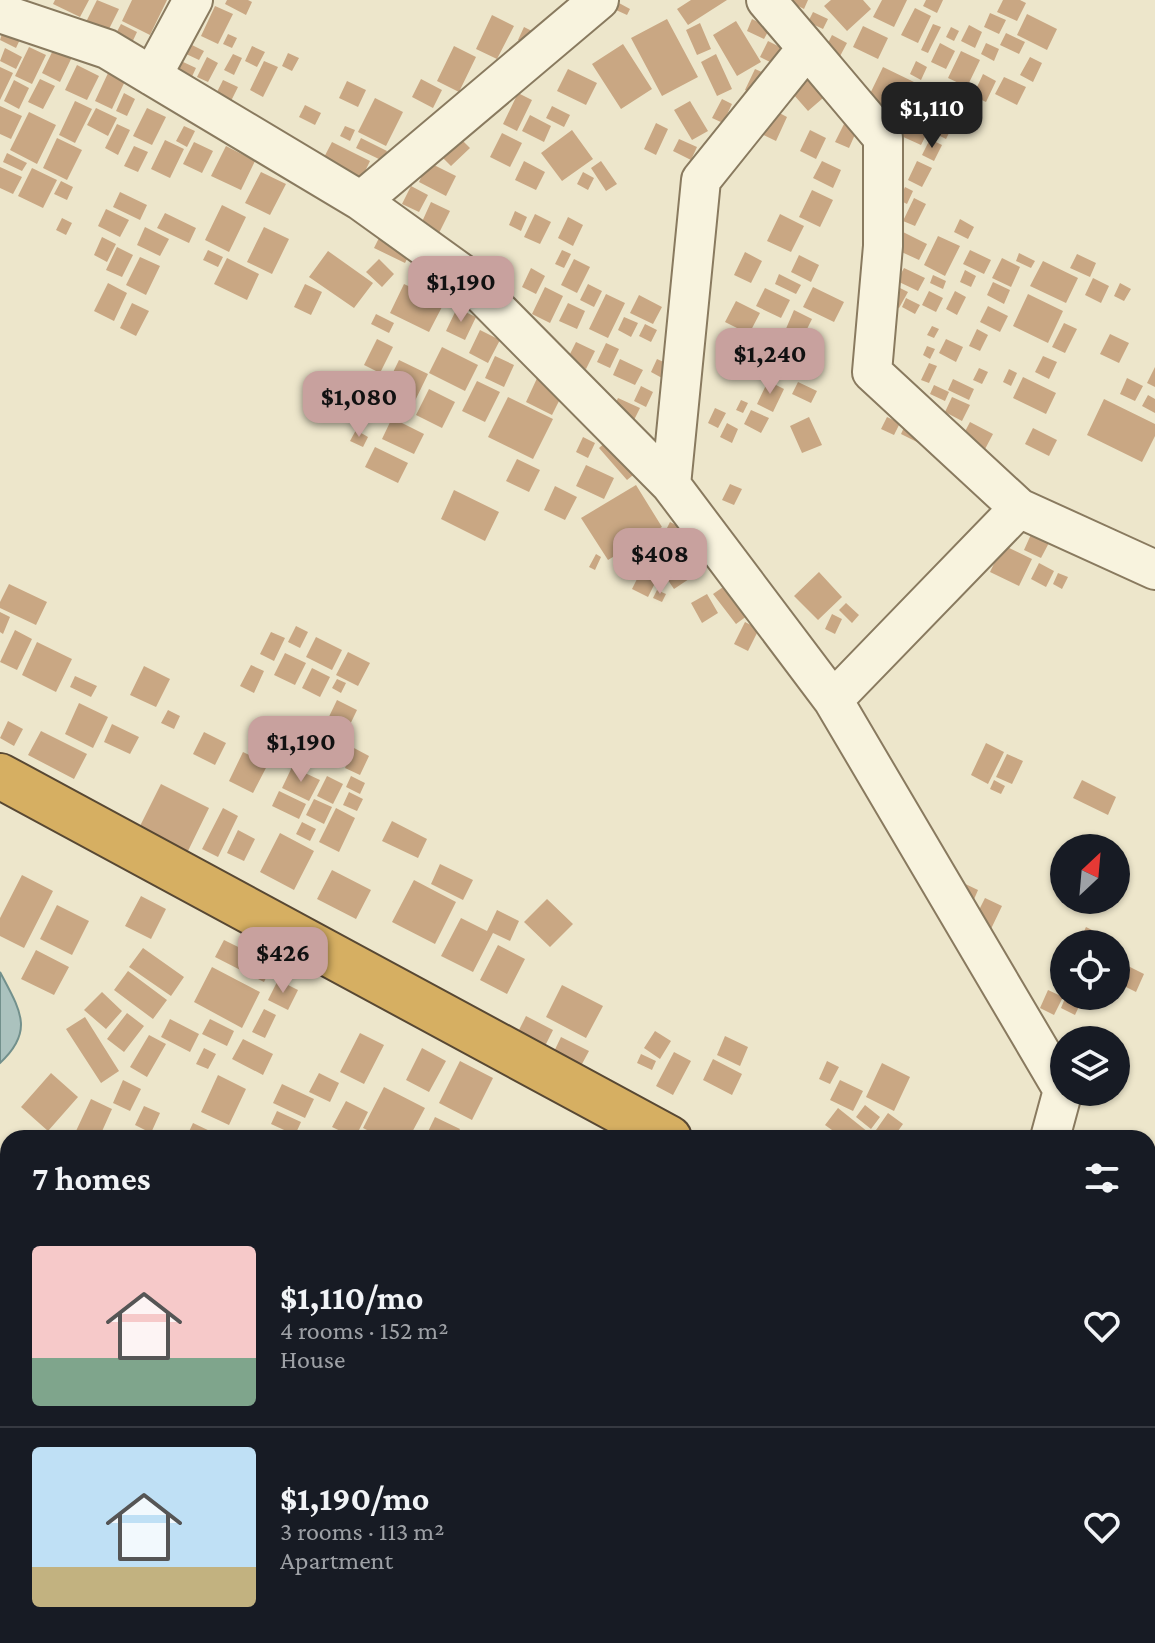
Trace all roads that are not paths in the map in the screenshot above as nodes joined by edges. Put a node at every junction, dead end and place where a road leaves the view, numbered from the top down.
1 (193, 0) edge
2 (599, 0) edge
3 (766, 0) edge
4 (0, 13) edge
5 (807, 48) junction
6 (152, 76) junction
7 (361, 201) junction
8 (671, 485) junction
9 (1019, 508) junction
10 (1155, 570) edge
11 (833, 700) junction
12 (0, 776) edge
13 (654, 1130) edge
14 (1052, 1130) edge

1 - 6 street
2 - 7 street
3 - 5 street
4 - 6 street
5 - 8 street
5 - 9 street
6 - 7 street
7 - 8 street
8 - 11 street
9 - 10 street
9 - 11 street
11 - 14 street
12 - 13 highway

